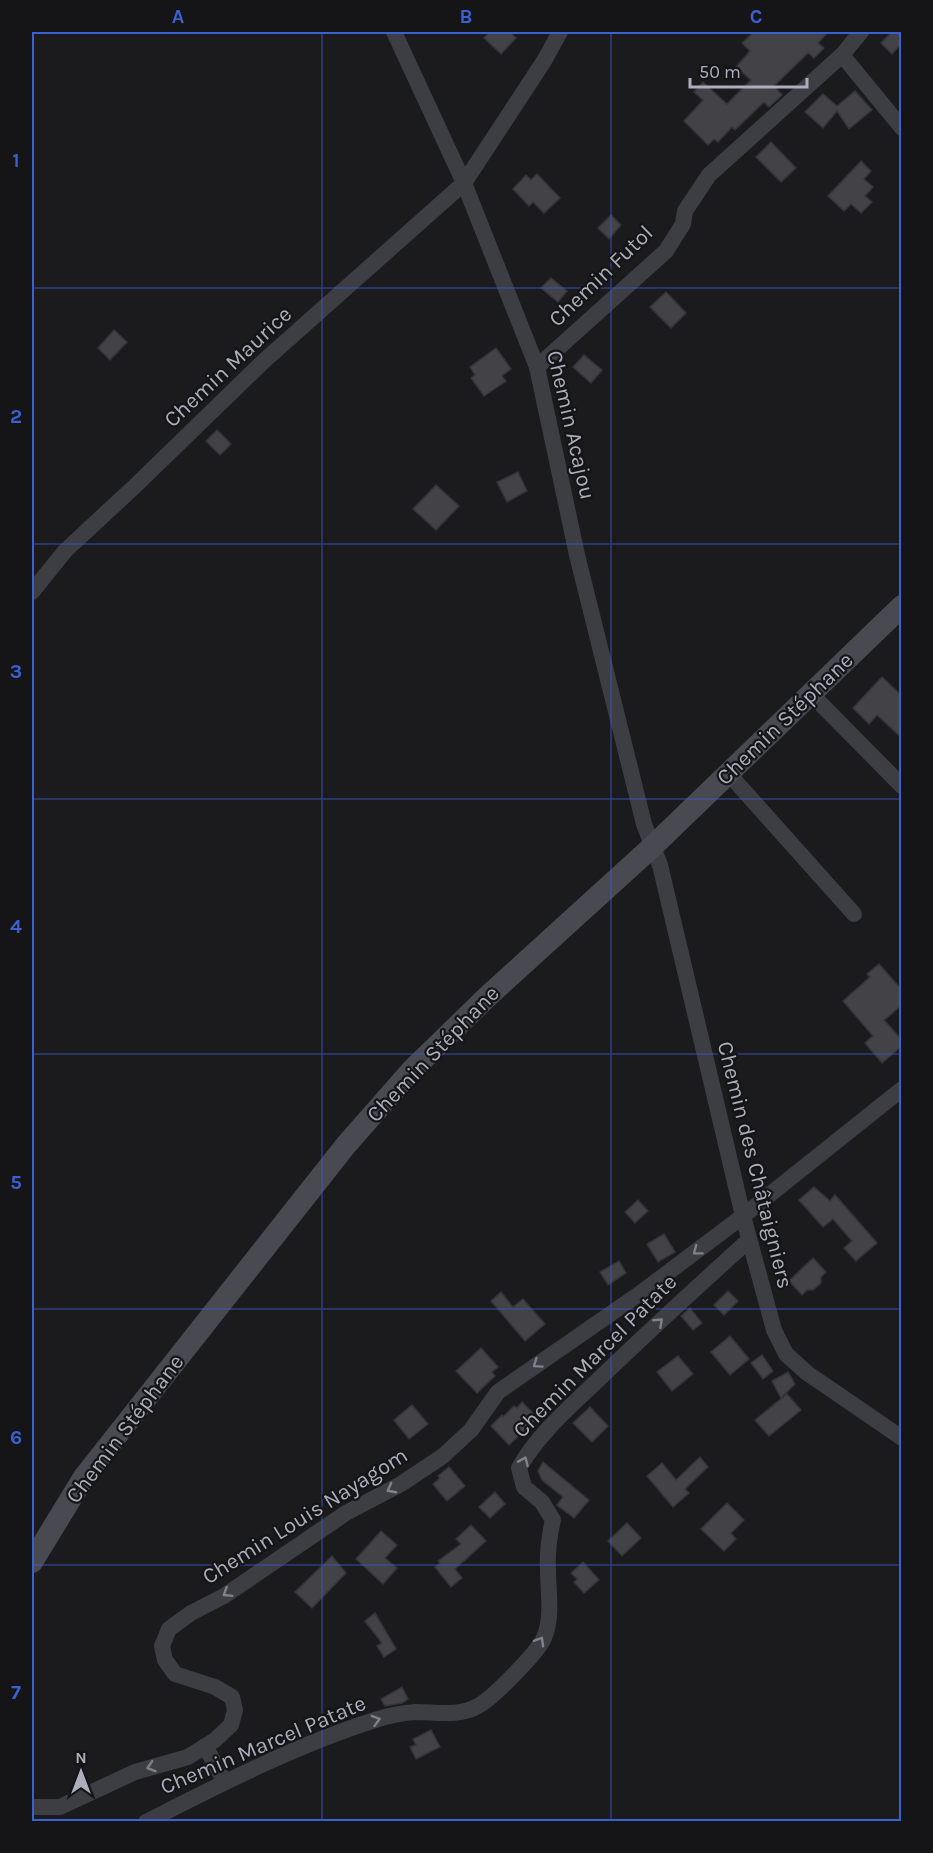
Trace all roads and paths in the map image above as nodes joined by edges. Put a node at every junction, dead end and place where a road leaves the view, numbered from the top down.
1 (394, 32) edge
2 (560, 32) edge
3 (861, 32) edge
4 (842, 55) junction
5 (902, 128) edge
6 (464, 183) junction
7 (537, 367) junction
8 (32, 592) edge
9 (902, 606) edge
10 (811, 694) junction
11 (728, 773) junction
12 (902, 786) edge
13 (652, 847) junction
14 (854, 914) dead end
15 (902, 1089) edge
16 (743, 1216) junction
17 (749, 1240) junction
18 (902, 1438) edge
19 (32, 1562) edge
20 (205, 1746) junction
21 (225, 1782) junction
22 (32, 1806) edge
23 (146, 1821) edge

1 - 6 street, Chemin Acajou
2 - 6 street, Chemin Maurice
3 - 4 street, Chemin Futol
4 - 5 street
4 - 7 street, Chemin Futol
6 - 7 street, Chemin Acajou
6 - 8 street, Chemin Maurice
7 - 13 street, Chemin Acajou
9 - 10 main road, Chemin Stéphane
10 - 11 main road, Chemin Stéphane
10 - 12 street
11 - 13 main road, Chemin Stéphane
11 - 14 street
13 - 16 street, Chemin des Châtaigniers
13 - 19 main road, Chemin Stéphane
15 - 16 street
16 - 17 street, Chemin des Châtaigniers
16 -> 20 street, Chemin Louis Nayagom
17 - 18 street, Chemin des Châtaigniers
21 -> 17 street, Chemin Marcel Patate
20 - 21 street
20 -> 22 street, Chemin Louis Nayagom
21 - 23 street, Chemin Marcel Patate

